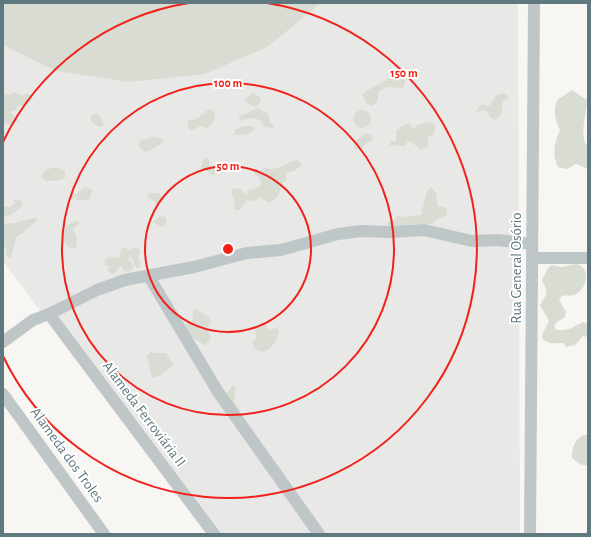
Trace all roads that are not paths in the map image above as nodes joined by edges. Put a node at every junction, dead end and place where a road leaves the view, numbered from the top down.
1 (534, 3) edge
2 (532, 244) junction
3 (532, 258) junction
4 (588, 258) edge
5 (148, 276) junction
6 (49, 314) junction
7 (3, 342) edge
8 (3, 394) edge
9 (104, 534) edge
10 (214, 534) edge
11 (319, 534) edge
12 (530, 534) edge

1 - 2 street, Rua General Osório
2 - 3 street, Rua General Osório
2 - 5 street
3 - 4 street
3 - 12 street, Rua General Osório
5 - 6 street
5 - 11 street
6 - 7 street
6 - 10 street, Alameda Ferroviária II
8 - 9 street, Alameda dos Troles

